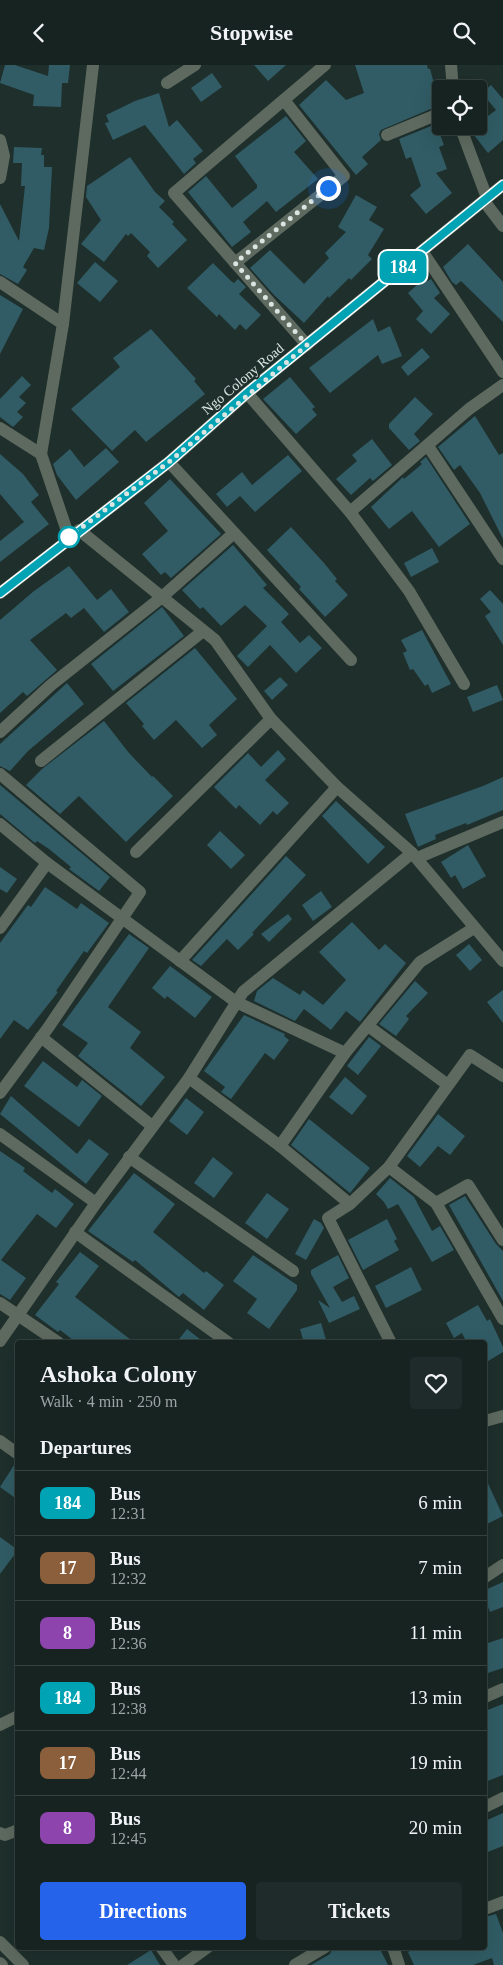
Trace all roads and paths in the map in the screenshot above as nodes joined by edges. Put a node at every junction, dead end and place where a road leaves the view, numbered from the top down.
1 (93, 65) edge
2 (195, 65) edge
3 (325, 65) edge
4 (451, 65) edge
5 (452, 80) edge
6 (167, 83) dead end
7 (284, 100) junction
8 (432, 117) edge
9 (387, 135) dead end
10 (463, 135) edge
11 (0, 140) edge
12 (0, 178) edge
13 (503, 185) edge
14 (485, 199) junction
15 (503, 226) edge
16 (422, 251) junction
17 (235, 263) junction
18 (0, 282) edge
19 (63, 324) junction
20 (307, 345) junction
21 (503, 372) edge
22 (503, 385) edge
23 (247, 393) junction
24 (0, 427) edge
25 (428, 446) junction
26 (41, 454) junction
27 (169, 462) junction
28 (350, 512) junction
29 (234, 533) junction
30 (74, 534) junction
31 (503, 559) edge
32 (0, 593) edge
33 (162, 597) junction
34 (203, 631) junction
35 (351, 660) dead end
36 (464, 685) dead end
37 (271, 719) junction
38 (0, 732) edge
39 (41, 761) dead end
40 (0, 774) edge
41 (337, 787) junction
42 (503, 822) edge
43 (0, 824) edge
44 (136, 852) dead end
45 (415, 855) junction
46 (47, 863) junction
47 (121, 919) junction
48 (0, 927) edge
49 (474, 928) junction
50 (498, 950) edge
51 (180, 961) junction
52 (503, 961) edge
53 (236, 1003) junction
54 (368, 1025) junction
55 (41, 1037) junction
56 (345, 1053) junction
57 (503, 1076) edge
58 (189, 1078) junction
59 (448, 1085) junction
60 (0, 1093) edge
61 (152, 1126) junction
62 (0, 1134) edge
63 (280, 1146) junction
64 (129, 1157) junction
65 (389, 1167) junction
66 (96, 1203) junction
67 (436, 1203) junction
68 (350, 1204) junction
69 (75, 1232) junction
70 (503, 1239) edge
71 (293, 1271) dead end
72 (0, 1303) edge
73 (18, 1316) junction
74 (503, 1319) edge
75 (54, 1340) edge
76 (225, 1340) edge
77 (389, 1340) edge
78 (0, 1341) edge
79 (503, 1416) edge
80 (487, 1420) edge
81 (0, 1441) edge
82 (15, 1452) edge
83 (503, 1565) edge
84 (487, 1576) edge
85 (503, 1689) edge
86 (487, 1696) edge
87 (15, 1718) edge
88 (0, 1725) edge
89 (503, 1798) edge
90 (487, 1806) edge
91 (15, 1831) edge
92 (0, 1833) edge
93 (503, 1901) edge
94 (487, 1908) edge
95 (0, 1942) edge
96 (163, 1950) edge
97 (204, 1950) edge
98 (320, 1950) edge
99 (395, 1950) edge
100 (23, 1965) edge
101 (174, 1965) edge
102 (182, 1965) edge
103 (295, 1965) edge
104 (399, 1965) edge

1 - 19 street
2 - 6 street
3 - 7 street
4 - 5 street
7 - 17 street
7 - 17 street
8 - 9 street
10 - 14 street
11 - 12 street
13 - 14 street, Ngo Colony Road
14 - 15 street
14 - 16 street, Ngo Colony Road
16 - 20 street, Ngo Colony Road
16 - 21 street
17 - 20 street
18 - 19 street
19 - 26 street
20 - 23 street, Ngo Colony Road
22 - 25 street
23 - 27 street, Ngo Colony Road
23 - 28 street
24 - 26 street
25 - 28 street
25 - 31 street
26 - 30 street
27 - 29 street
27 - 30 street, Ngo Colony Road
28 - 36 street
29 - 33 street
29 - 35 street
30 - 32 street, Ngo Colony Road
30 - 33 street
33 - 34 street
33 - 38 street
34 - 37 street
34 - 39 street
37 - 41 street
37 - 44 street
40 - 47 street
41 - 45 street
41 - 51 street
42 - 45 street
43 - 46 street
45 - 49 street
45 - 53 street
46 - 47 street
46 - 48 street
47 - 51 street
47 - 55 street
49 - 50 street
49 - 54 street
50 - 52 street
51 - 53 street
53 - 56 street
53 - 58 street
54 - 56 street
54 - 59 street
55 - 60 street
55 - 61 street
56 - 63 street
57 - 59 street
58 - 61 street
58 - 63 street
59 - 65 street
61 - 64 street
62 - 66 street
63 - 68 street
64 - 66 street
64 - 71 street
65 - 67 street
65 - 68 street
66 - 69 street
67 - 70 street
67 - 74 street
68 - 77 street
69 - 73 street
69 - 76 street
72 - 73 street
73 - 75 street
73 - 78 street
79 - 80 street
81 - 82 street
83 - 84 street
85 - 86 street
87 - 88 street
89 - 90 street
91 - 92 street
93 - 94 street
95 - 100 street
96 - 101 street
97 - 102 street
98 - 103 street
99 - 104 street

